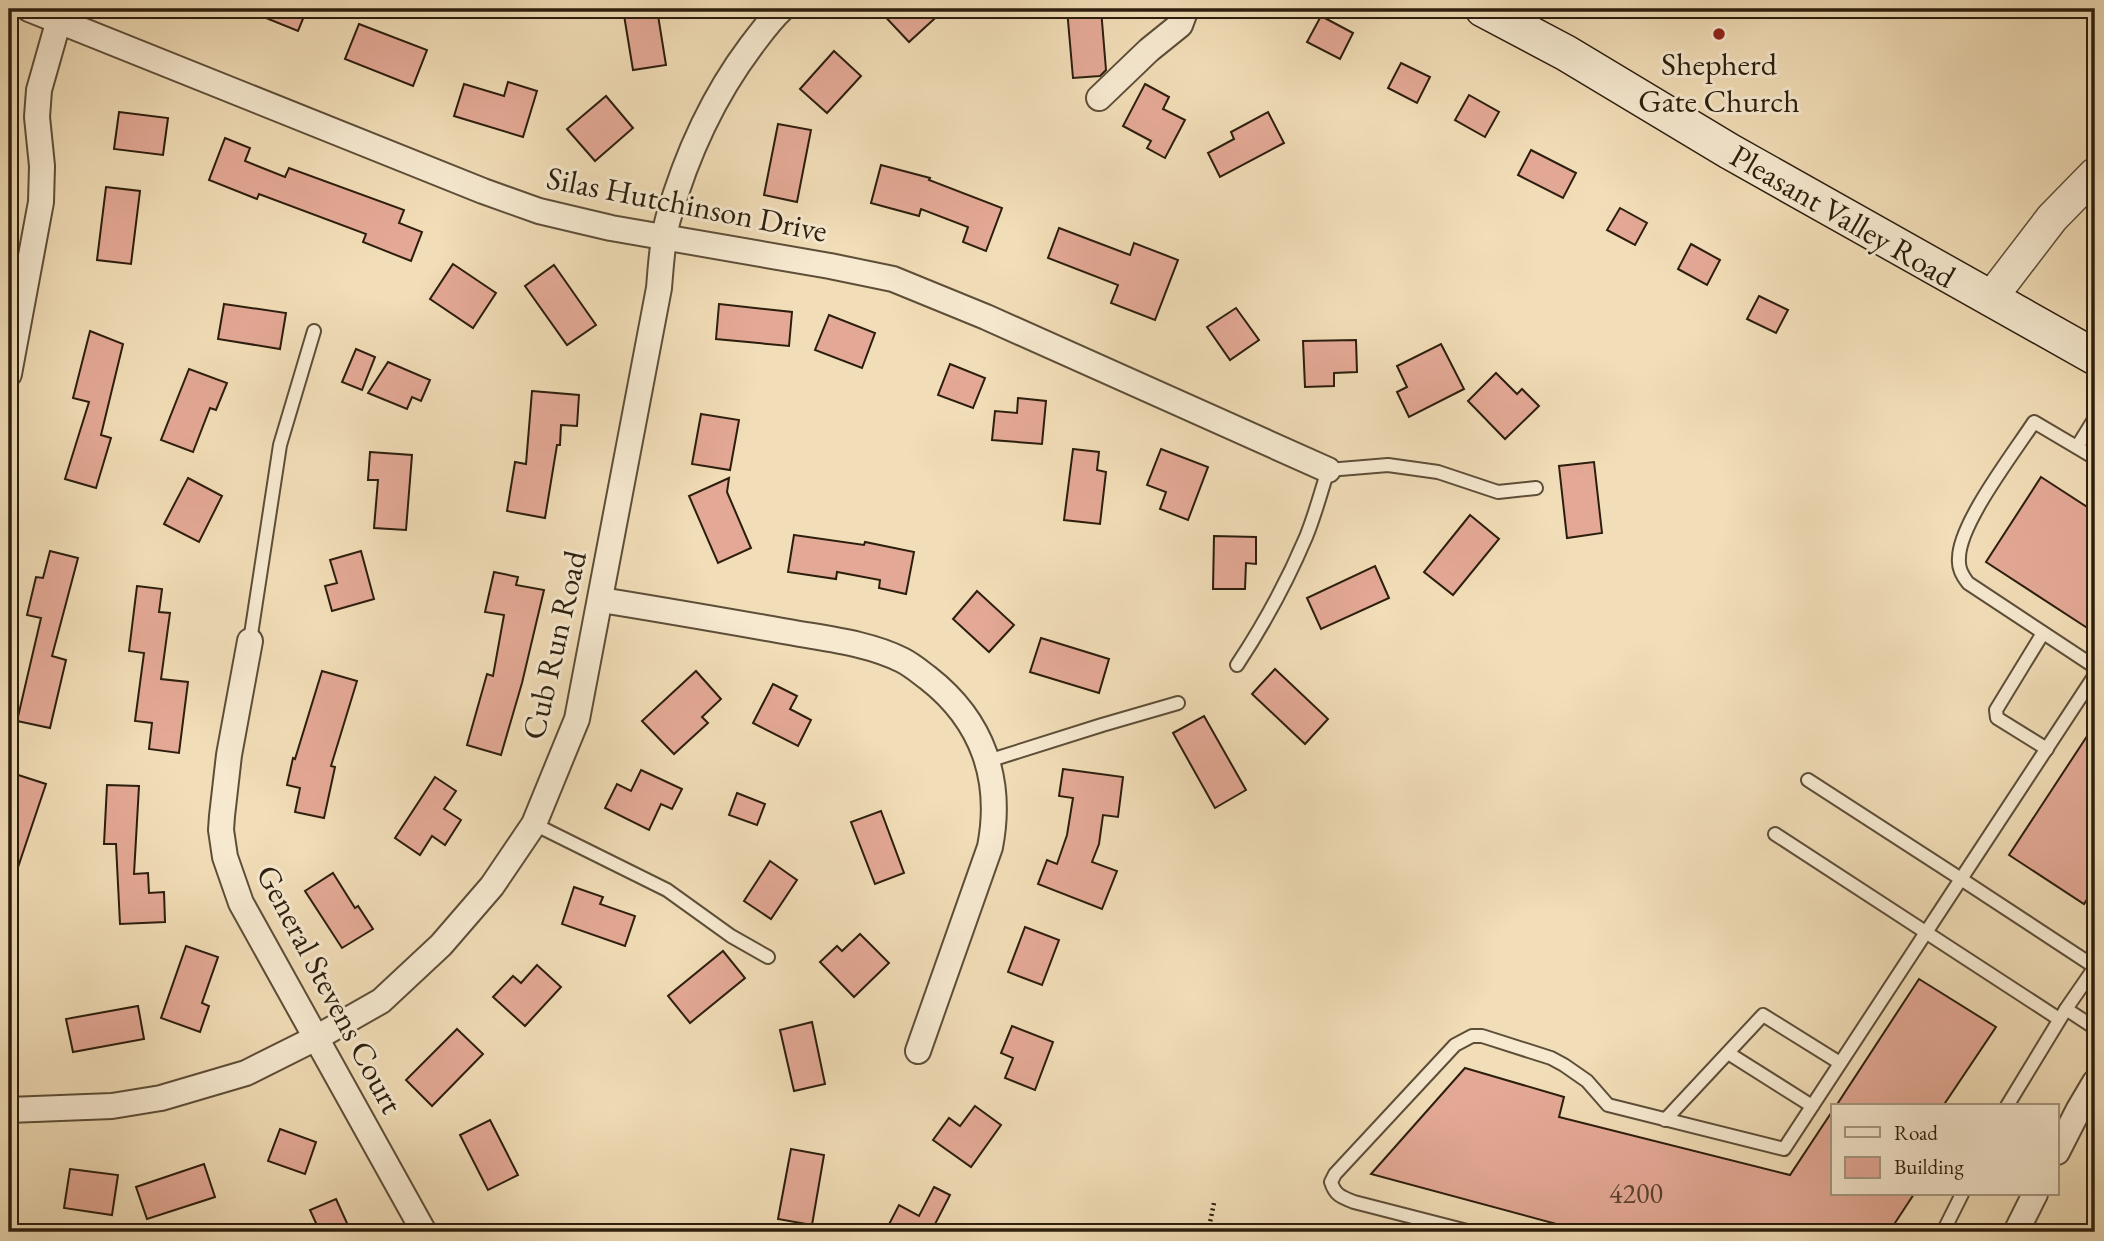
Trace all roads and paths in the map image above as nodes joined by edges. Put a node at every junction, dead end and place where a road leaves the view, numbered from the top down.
1 (29, 9) edge
2 (782, 9) edge
3 (1186, 9) edge
4 (1483, 9) edge
5 (60, 14) edge
6 (1099, 98) dead end
7 (2095, 174) edge
8 (664, 237) junction
9 (1990, 299) junction
10 (314, 331) dead end
11 (2095, 358) edge
12 (9, 374) edge
13 (2095, 418) edge
14 (2077, 447) junction
15 (2095, 458) edge
16 (1328, 470) junction
17 (1536, 488) dead end
18 (601, 600) junction
19 (2043, 633) junction
20 (250, 641) joint
21 (1237, 665) dead end
22 (2095, 667) edge
23 (2095, 676) edge
24 (1178, 703) dead end
25 (2047, 749) junction
26 (988, 761) junction
27 (1808, 780) dead end
28 (534, 824) junction
29 (1775, 834) dead end
30 (1961, 880) junction
31 (1926, 933) junction
32 (768, 957) dead end
33 (2095, 967) edge
34 (2090, 983) edge
35 (2063, 1014) junction
36 (2095, 1028) edge
37 (316, 1038) junction
38 (918, 1051) dead end
39 (1728, 1053) junction
40 (1840, 1063) junction
41 (2095, 1082) edge
42 (2008, 1104) edge
43 (1812, 1106) junction
44 (9, 1110) edge
45 (1665, 1120) junction
46 (2058, 1150) edge
47 (1961, 1196) edge
48 (2034, 1196) edge
49 (1214, 1203) dead end
50 (424, 1232) edge
51 (1208, 1232) edge
52 (1471, 1232) edge
53 (1943, 1232) edge
54 (2016, 1232) edge

1 - 5 street, Silas Hutchinson Drive
2 - 8 street, Cub Run Road
3 - 6 street
4 - 9 main road, Pleasant Valley Road
5 - 8 street, Silas Hutchinson Drive
5 - 12 street
7 - 9 street
8 - 16 street, Silas Hutchinson Drive
8 - 18 street, Cub Run Road
9 - 11 main road, Pleasant Valley Road
10 - 20 lane
13 - 14 lane
14 - 15 lane
14 - 19 lane
16 - 17 lane
16 - 21 lane
18 - 26 street
18 - 28 street, Cub Run Road
19 - 22 lane
19 - 25 lane
20 - 37 street, General Stevens Court
23 - 25 lane
24 - 26 lane
25 - 30 lane
26 - 38 street
27 - 30 lane
28 - 32 lane
28 - 37 street, Cub Run Road
29 - 31 lane
30 - 31 lane
30 - 33 lane
31 - 35 lane
31 - 40 lane
33 - 34 lane
34 - 35 lane
35 - 36 lane
35 - 42 lane
37 - 44 street, Cub Run Road
37 - 50 street, General Stevens Court
39 - 40 lane
39 - 43 lane
39 - 45 lane
40 - 43 lane
41 - 46 street
43 - 45 lane
45 - 52 lane
47 - 53 lane
48 - 54 street
49 - 51 path

